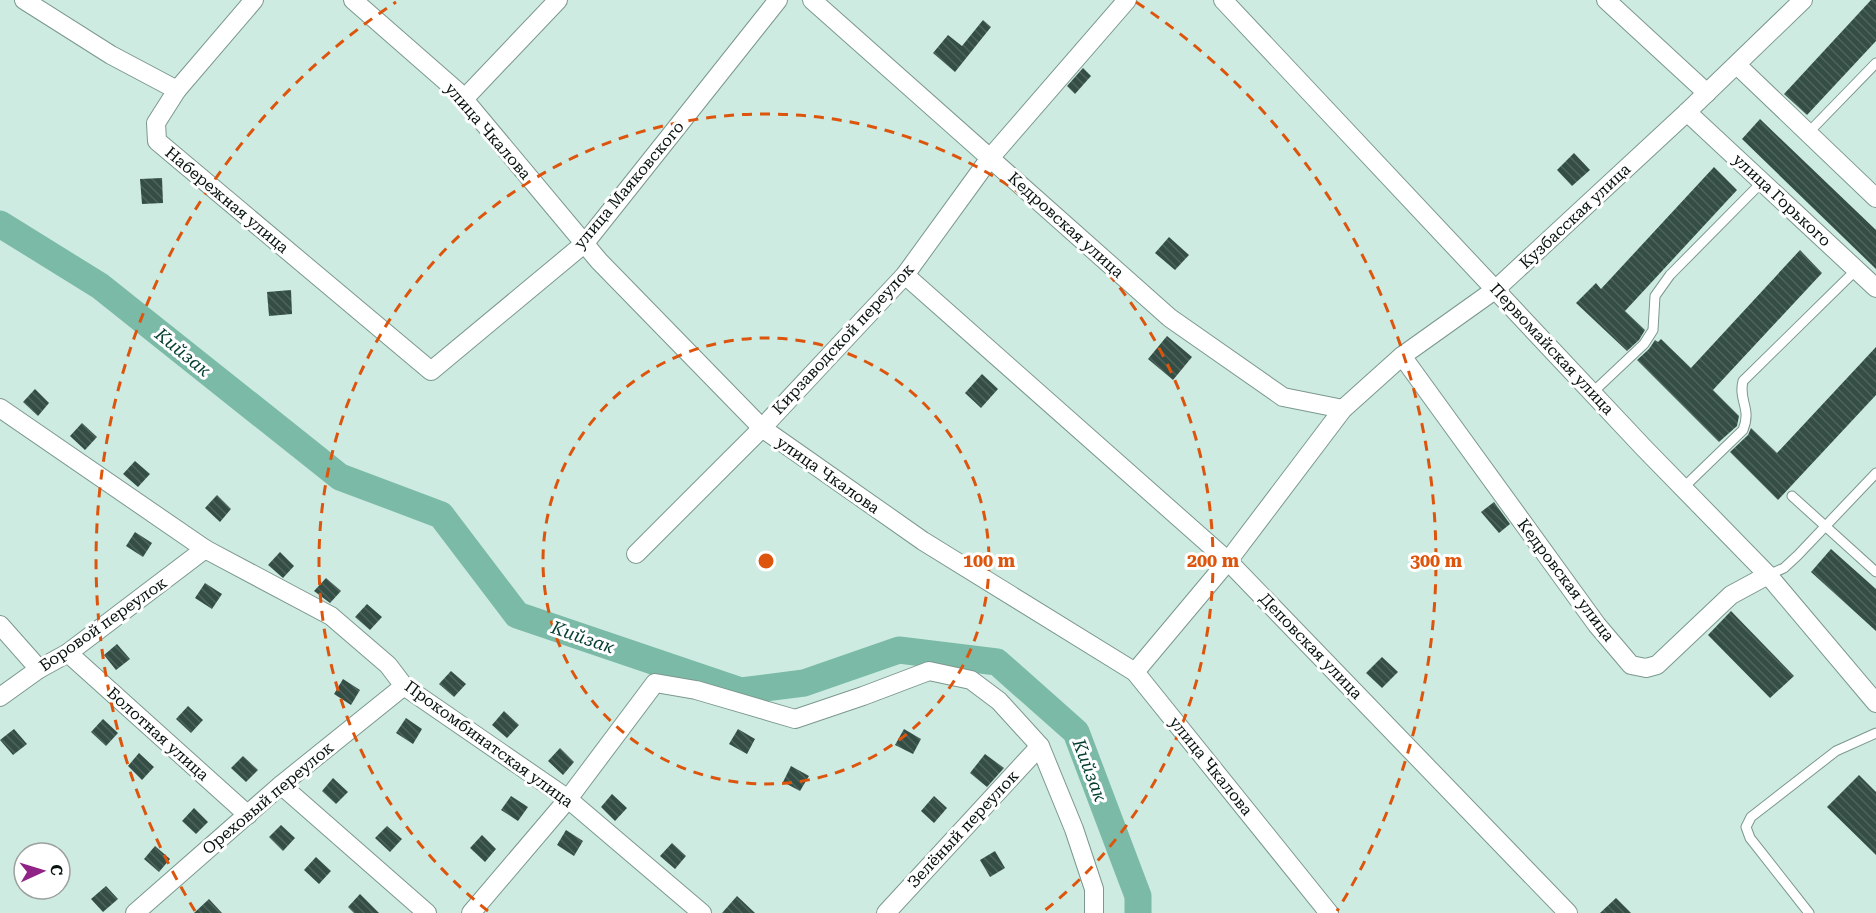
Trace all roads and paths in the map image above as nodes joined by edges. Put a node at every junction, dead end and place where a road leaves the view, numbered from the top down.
1 (24, 0) edge
2 (254, 0) edge
3 (353, 0) edge
4 (558, 0) edge
5 (778, 0) edge
6 (812, 0) edge
7 (1127, 0) edge
8 (1223, 0) edge
9 (1606, 0) edge
10 (1803, 0) edge
11 (1876, 63) edge
12 (1737, 65) junction
13 (177, 90) junction
14 (1707, 93) junction
15 (463, 100) junction
16 (1687, 112) junction
17 (1808, 133) junction
18 (990, 158) junction
19 (1762, 182) junction
20 (1876, 198) edge
21 (585, 243) junction
22 (1856, 270) junction
23 (905, 275) junction
24 (1876, 288) edge
25 (1496, 289) junction
26 (1402, 356) junction
27 (431, 371) joint
28 (1592, 393) junction
29 (0, 408) edge
30 (1343, 409) junction
31 (762, 428) junction
32 (1876, 473) edge
33 (1683, 488) junction
34 (1792, 496) dead end
35 (1825, 526) junction
36 (205, 549) junction
37 (636, 554) dead end
38 (1228, 561) junction
39 (1876, 571) edge
40 (1768, 575) junction
41 (0, 625) edge
42 (68, 652) junction
43 (39, 669) junction
44 (1135, 672) junction
45 (404, 686) junction
46 (0, 697) edge
47 (1876, 703) edge
48 (1876, 733) edge
49 (1040, 746) junction
50 (281, 785) junction
51 (568, 799) junction
52 (248, 815) junction
53 (135, 913) edge
54 (427, 913) edge
55 (471, 913) edge
56 (702, 913) edge
57 (886, 913) edge
58 (1094, 913) edge
59 (1329, 913) edge
60 (1568, 913) edge
61 (1809, 913) edge

1 - 13 street
2 - 13 street, Набережная улица
3 - 15 street, улица Чкалова
4 - 15 street
5 - 21 street, улица Маяковского
6 - 18 street, Кедровская улица
7 - 18 street, Кирзаводской переулок
8 - 25 street, Первомайская улица
9 - 14 street
10 - 12 street, Кузбасская улица
11 - 17 lane
12 - 14 street, Кузбасская улица
12 - 17 street
13 - 27 street, Набережная улица
14 - 16 street, Кузбасская улица
15 - 21 street, улица Чкалова
16 - 19 street, улица Горького
16 - 25 street, Кузбасская улица
17 - 20 street
18 - 23 street, Кирзаводской переулок
18 - 30 street, Кедровская улица
19 - 22 street, улица Горького
19 - 28 lane
21 - 27 street, улица Маяковского
21 - 31 street, улица Чкалова
22 - 24 street, улица Горького
22 - 33 lane
23 - 31 street, Кирзаводской переулок
23 - 38 street, Деповская улица
25 - 26 street, Кузбасская улица
25 - 28 street, Первомайская улица
26 - 30 street, Кузбасская улица
26 - 40 street, Кедровская улица
28 - 33 street, Первомайская улица
29 - 36 street, Прокомбинатская улица
30 - 38 street, Кузбасская улица
31 - 37 street, Кирзаводской переулок
31 - 44 street, улица Чкалова
32 - 35 lane
33 - 40 street, Первомайская улица
34 - 35 lane
35 - 39 lane
35 - 40 lane
36 - 42 street, Боровой переулок
36 - 45 street, Прокомбинатская улица
38 - 44 street, Кузбасская улица
38 - 60 street, Деповская улица
40 - 47 street, Первомайская улица
41 - 43 street
42 - 43 street, Боровой переулок
42 - 52 street, Болотная улица
43 - 46 street, Боровой переулок
44 - 59 street, улица Чкалова
45 - 50 street, Ореховый переулок
45 - 51 street, Прокомбинатская улица
48 - 61 lane
49 - 51 street
49 - 57 street, Зелёный переулок
49 - 58 street
50 - 52 street, Ореховый переулок
50 - 54 street
51 - 55 street
51 - 56 street, Прокомбинатская улица
52 - 53 street, Ореховый переулок

